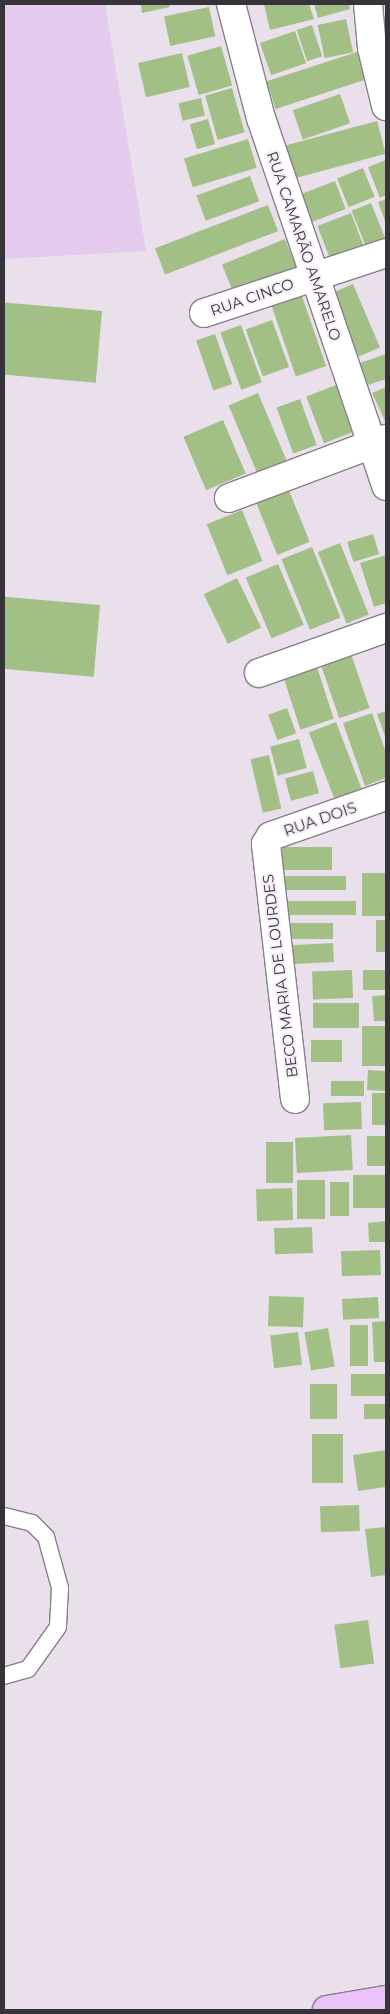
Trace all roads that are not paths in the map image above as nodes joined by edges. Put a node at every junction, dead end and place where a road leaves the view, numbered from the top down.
1 (231, 4) edge
2 (368, 4) edge
3 (386, 106) edge
4 (386, 253) edge
5 (312, 277) junction
6 (204, 313) dead end
7 (380, 443) edge
8 (386, 486) edge
9 (229, 498) dead end
10 (386, 628) edge
11 (259, 674) dead end
12 (386, 796) edge
13 (265, 854) joint
14 (295, 1099) dead end
15 (4, 1516) edge
16 (4, 1676) edge
17 (386, 2000) edge
18 (327, 2010) edge

1 - 5 street, RUA CAMARÃO AMARELO
2 - 3 street
4 - 5 street, RUA CINCO
5 - 6 street, RUA CINCO
5 - 7 street, RUA CAMARÃO AMARELO
7 - 8 street, RUA CAMARÃO AMARELO
7 - 9 street
10 - 11 street
12 - 13 street, RUA DOIS
13 - 14 street, BECO MARIA DE LOURDES
15 - 16 lane
17 - 18 highway

